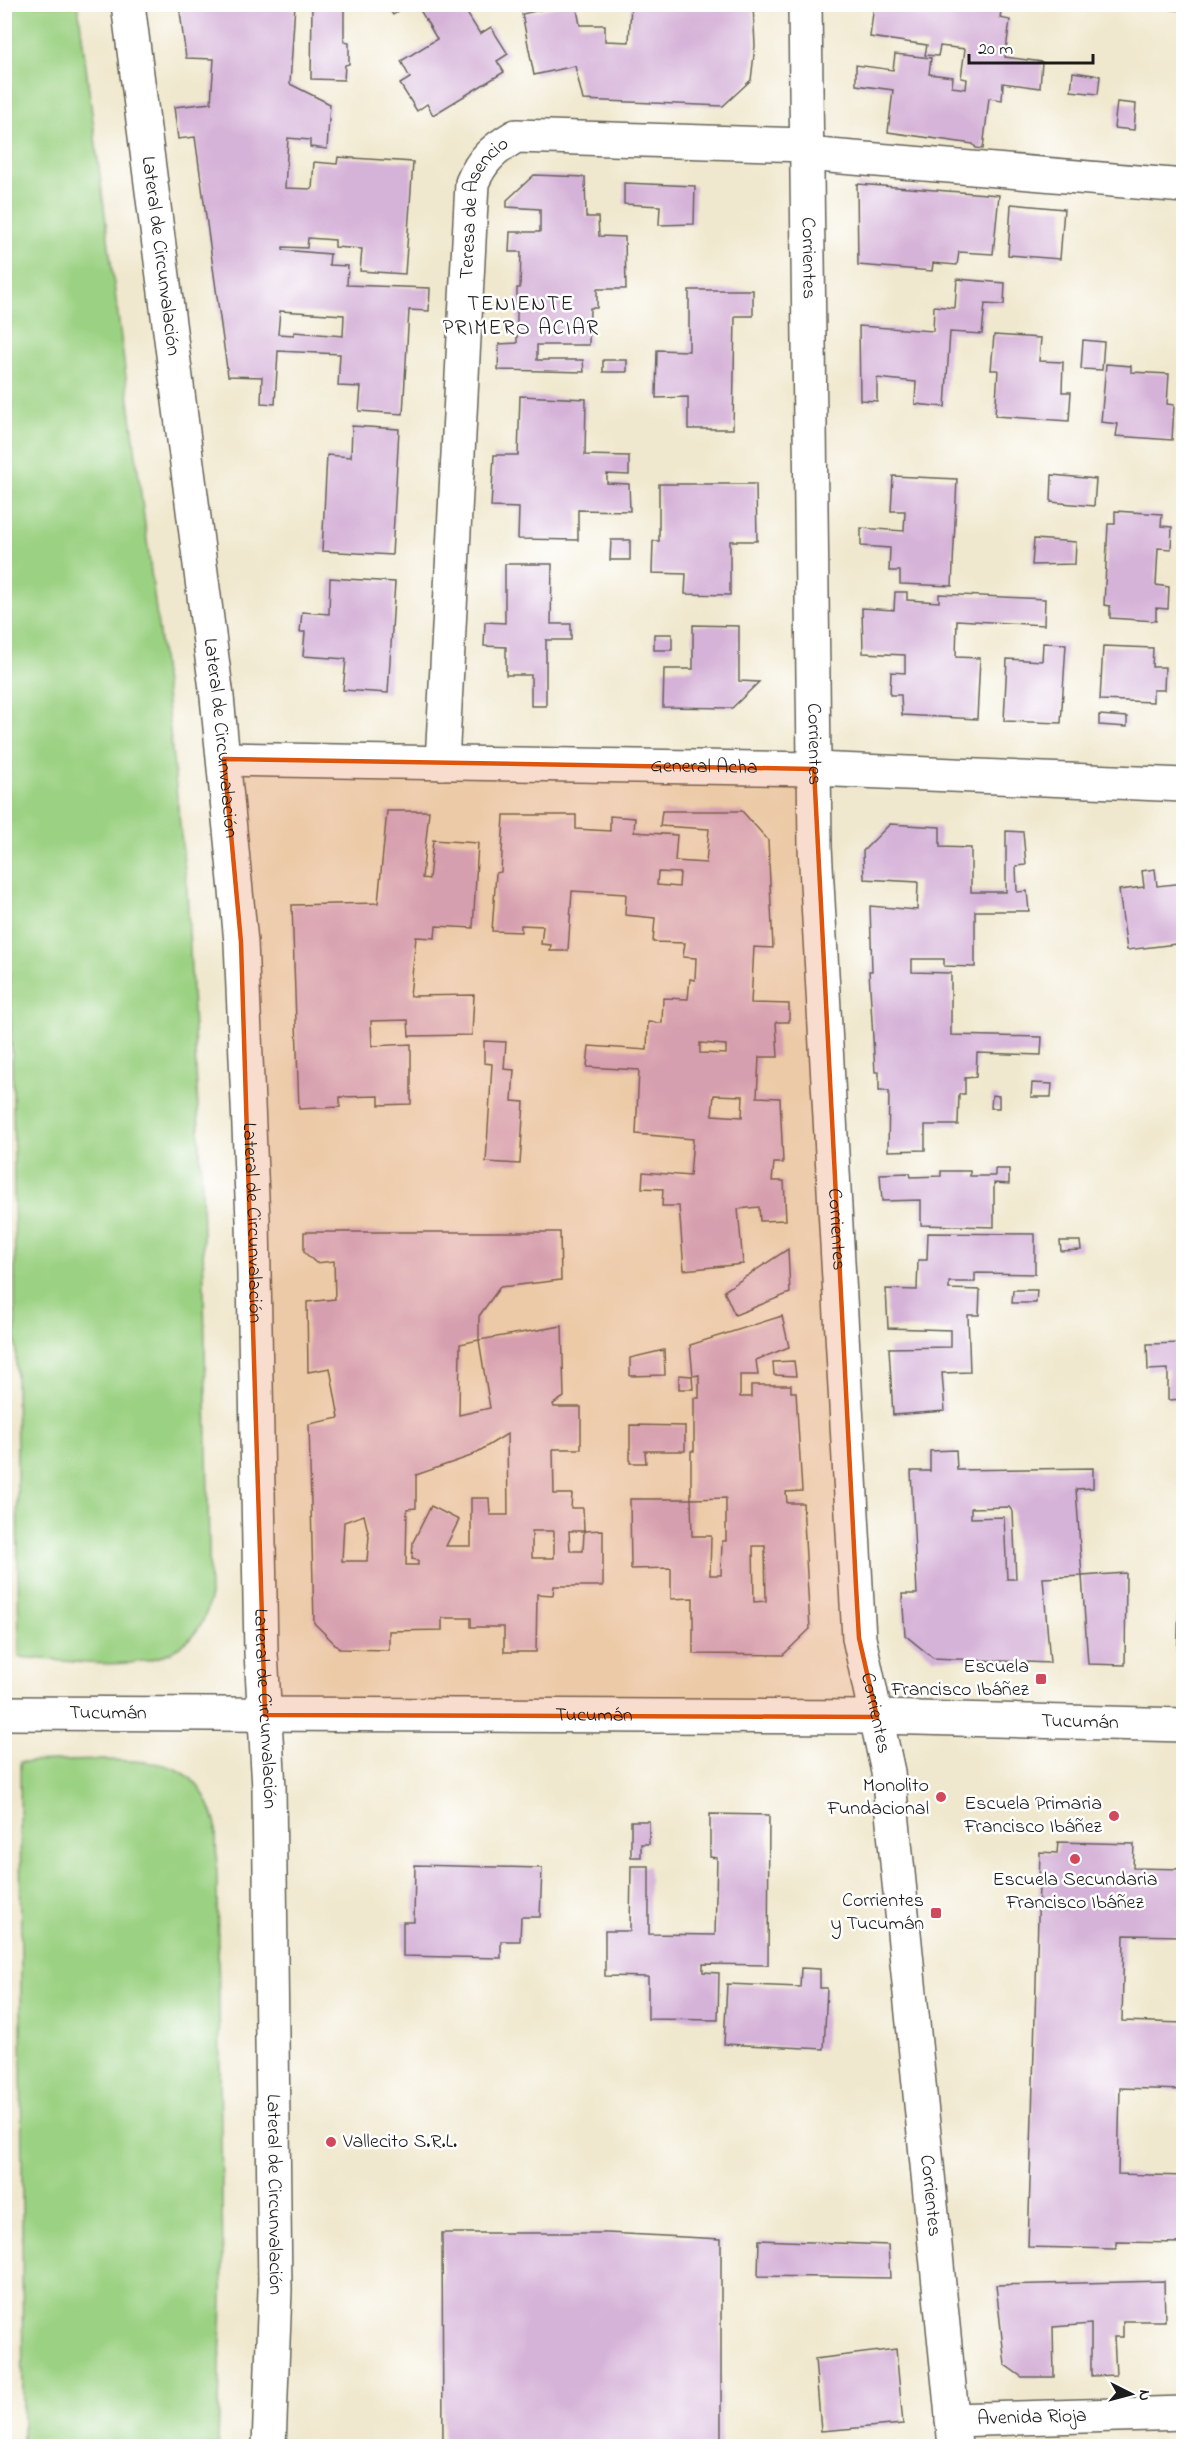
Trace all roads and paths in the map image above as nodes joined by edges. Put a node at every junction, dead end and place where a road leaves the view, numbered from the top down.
1 (128, 4) edge
2 (805, 4) edge
3 (807, 150) junction
4 (1184, 186) edge
5 (224, 759) junction
6 (442, 763) junction
7 (814, 769) junction
8 (1184, 785) edge
9 (4, 1713) edge
10 (265, 1715) junction
11 (877, 1717) junction
12 (1184, 1725) edge
13 (1184, 2413) edge
14 (953, 2433) edge
15 (270, 2446) edge

1 - 5 street, Lateral de Circunvalación
2 - 3 street, Corrientes
3 - 4 street, Teresa de Asencio
3 - 6 street, Teresa de Asencio
3 - 7 street, Corrientes
5 - 6 street, General Acha
5 - 10 street, Lateral de Circunvalación
6 - 7 street, General Acha
7 - 8 street, General Acha
7 - 11 street, Corrientes
9 - 10 street, Tucumán
10 - 11 street, Tucumán
10 - 15 street, Lateral de Circunvalación
11 - 12 street, Tucumán
11 - 14 street, Corrientes
13 - 14 street, Avenida Rioja

